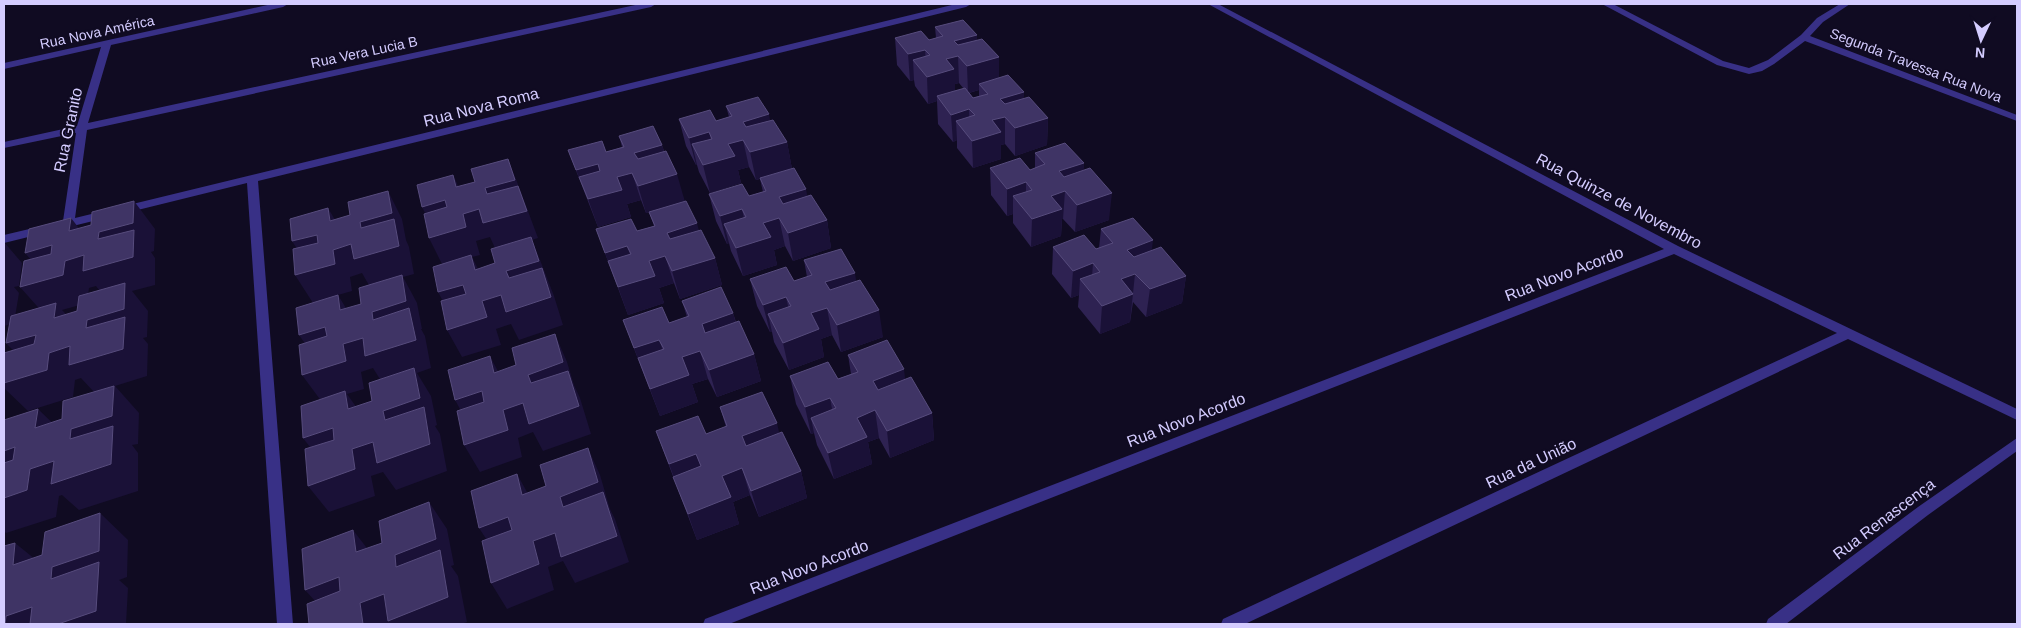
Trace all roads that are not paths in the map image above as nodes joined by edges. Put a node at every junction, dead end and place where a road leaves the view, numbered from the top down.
1 (283, 4) edge
2 (651, 4) edge
3 (966, 4) edge
4 (1212, 4) edge
5 (1607, 4) edge
6 (1846, 4) edge
7 (1804, 37) junction
8 (106, 44) junction
9 (4, 66) edge
10 (2017, 118) edge
11 (82, 127) junction
12 (4, 145) edge
13 (252, 179) junction
14 (68, 224) junction
15 (4, 240) edge
16 (1674, 249) junction
17 (1849, 333) junction
18 (2017, 415) edge
19 (2017, 444) edge
20 (284, 624) edge
21 (711, 624) edge
22 (1229, 624) edge
23 (1774, 624) edge

1 - 8 street, Rua Nova América
2 - 11 street, Rua Vera Lucia B
3 - 13 street, Rua Nova Roma
4 - 16 street, Rua Quinze de Novembro
5 - 7 street
6 - 7 street
7 - 10 street, Segunda Travessa Rua Nova
8 - 9 street, Rua Nova América
8 - 11 street, Rua Granito
11 - 12 street, Rua Vera Lucia B
11 - 14 street, Rua Granito
13 - 14 street, Rua Nova Roma
13 - 20 street
14 - 15 street, Rua Nova Roma
16 - 17 street, Rua Quinze de Novembro
16 - 21 street, Rua Novo Acordo
17 - 18 street, Rua Quinze de Novembro
17 - 22 street, Rua da União
19 - 23 street, Rua Renascença

